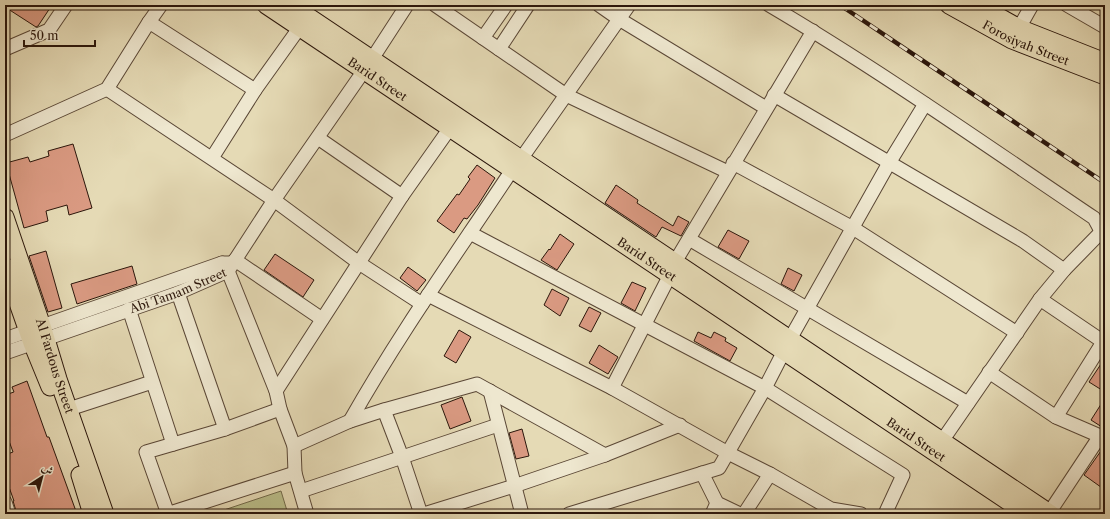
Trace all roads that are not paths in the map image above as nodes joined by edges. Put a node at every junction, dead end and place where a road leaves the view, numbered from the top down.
1 (66, 5) edge
2 (161, 5) edge
3 (266, 5) edge
4 (291, 5) edge
5 (406, 5) edge
6 (434, 5) edge
7 (506, 5) edge
8 (528, 5) edge
9 (599, 5) edge
10 (629, 5) edge
11 (769, 5) edge
12 (949, 5) edge
13 (978, 5) edge
14 (1032, 5) edge
15 (1067, 5) edge
16 (619, 19) junction
17 (149, 22) junction
18 (300, 27) junction
19 (1105, 27) edge
20 (1019, 28) junction
21 (812, 31) junction
22 (483, 38) junction
23 (5, 49) edge
24 (499, 49) junction
25 (1105, 62) edge
26 (368, 65) junction
27 (1105, 76) edge
28 (107, 89) junction
29 (256, 90) junction
30 (566, 95) junction
31 (774, 95) junction
32 (925, 104) junction
33 (766, 108) junction
34 (450, 128) junction
35 (5, 135) edge
36 (318, 138) junction
37 (212, 158) junction
38 (889, 163) junction
39 (517, 164) junction
40 (731, 167) junction
41 (402, 196) junction
42 (274, 200) junction
43 (5, 217) edge
44 (853, 228) junction
45 (1104, 231) edge
46 (470, 233) junction
47 (689, 239) junction
48 (359, 263) junction
49 (230, 264) junction
50 (5, 266) edge
51 (672, 268) junction
52 (1064, 270) junction
53 (178, 293) junction
54 (1040, 299) junction
55 (425, 300) junction
56 (129, 309) junction
57 (808, 309) junction
58 (322, 319) junction
59 (644, 324) junction
60 (1017, 333) junction
61 (37, 334) junction
62 (5, 339) edge
63 (1104, 342) edge
64 (787, 345) junction
65 (5, 353) edge
66 (989, 372) junction
67 (152, 382) junction
68 (612, 388) junction
69 (765, 388) junction
70 (276, 391) junction
71 (490, 391) junction
72 (968, 403) junction
73 (69, 409) junction
74 (280, 409) junction
75 (384, 410) junction
76 (1056, 417) junction
77 (350, 421) junction
78 (498, 425) junction
79 (680, 425) junction
80 (225, 429) junction
81 (1103, 438) edge
82 (173, 444) junction
83 (294, 446) junction
84 (937, 446) junction
85 (728, 453) junction
86 (605, 455) junction
87 (402, 457) junction
88 (702, 473) junction
89 (295, 474) junction
90 (770, 474) junction
91 (514, 486) junction
92 (301, 491) junction
93 (5, 502) edge
94 (714, 508) edge
95 (1050, 513) edge
96 (9, 514) edge
97 (92, 514) edge
98 (105, 514) edge
99 (168, 514) edge
100 (307, 514) edge
101 (421, 514) edge
102 (424, 514) edge
103 (522, 514) edge
104 (569, 514) edge
105 (740, 514) edge
106 (744, 514) edge
107 (861, 514) edge
108 (885, 514) edge
109 (1027, 514) edge

1 - 23 street
2 - 17 street
3 - 18 main road, Barid Street
4 - 26 main road, Barid Street
5 - 26 street
6 - 22 street
7 - 22 street
8 - 24 street
9 - 16 street
10 - 16 street
11 - 21 street
12 - 27 main road, Forosiyah Street
13 - 20 main road, Forosiyah Street
14 - 20 street
15 - 19 street
16 - 30 street
16 - 33 street
17 - 28 street
17 - 29 street
18 - 26 main road, Barid Street
18 - 29 street
20 - 25 main road, Forosiyah Street
21 - 31 street
21 - 32 street
22 - 24 street
24 - 30 street
26 - 34 main road, Barid Street
26 - 36 street
26 - 39 main road, Barid Street
28 - 35 street
28 - 37 street
29 - 37 street
30 - 39 street
30 - 40 street
31 - 33 street
31 - 38 street
32 - 38 street
32 - 45 street
33 - 40 street
34 - 39 main road, Barid Street
34 - 41 street
36 - 41 street
36 - 42 street
37 - 42 street
38 - 44 street
38 - 52 street
39 - 46 street
39 - 51 main road, Barid Street
40 - 44 street
40 - 47 street
41 - 48 street
42 - 48 street
42 - 49 street
43 - 61 main road, Al Fardous Street
44 - 57 street
44 - 60 street
45 - 52 street
46 - 55 street
46 - 59 street
47 - 51 street
47 - 57 street
48 - 55 street
48 - 58 street
49 - 53 street, Abi Tamam Street
49 - 58 street
49 - 61 street, Abi Tamam Street
49 - 70 street
50 - 61 main road, Al Fardous Street
51 - 59 street
51 - 64 main road, Barid Street
52 - 54 street
53 - 56 street, Abi Tamam Street
53 - 80 street
54 - 60 street
54 - 63 street
55 - 68 street
55 - 77 street
56 - 61 street, Abi Tamam Street
56 - 67 street
57 - 64 street
57 - 72 street
58 - 70 street
59 - 68 street
59 - 69 street
60 - 66 street
61 - 62 street, Abi Tamam Street
61 - 65 street, Abi Tamam Street
61 - 73 main road, Al Fardous Street
61 - 97 main road, Al Fardous Street
63 - 76 street
64 - 69 street
64 - 84 main road, Barid Street
66 - 72 street
66 - 76 street
67 - 73 street
67 - 82 street
68 - 79 street
69 - 85 street
69 - 108 street
70 - 74 street
71 - 75 street
71 - 78 street
71 - 86 street
72 - 84 street
73 - 98 main road, Al Fardous Street
74 - 80 street
74 - 83 street
75 - 77 street
75 - 87 street
76 - 81 street
77 - 83 street
78 - 87 street
78 - 91 street
79 - 85 street
79 - 86 street
80 - 82 street
81 - 95 street
82 - 99 street
83 - 89 street
84 - 95 main road, Barid Street
84 - 109 main road, Barid Street
85 - 88 street
85 - 90 street
86 - 91 street
87 - 92 street
87 - 101 street
88 - 94 street
88 - 104 street
89 - 92 street
89 - 99 street
90 - 106 street
90 - 107 street
91 - 102 street
91 - 103 street
92 - 100 street
93 - 96 street
94 - 105 street

